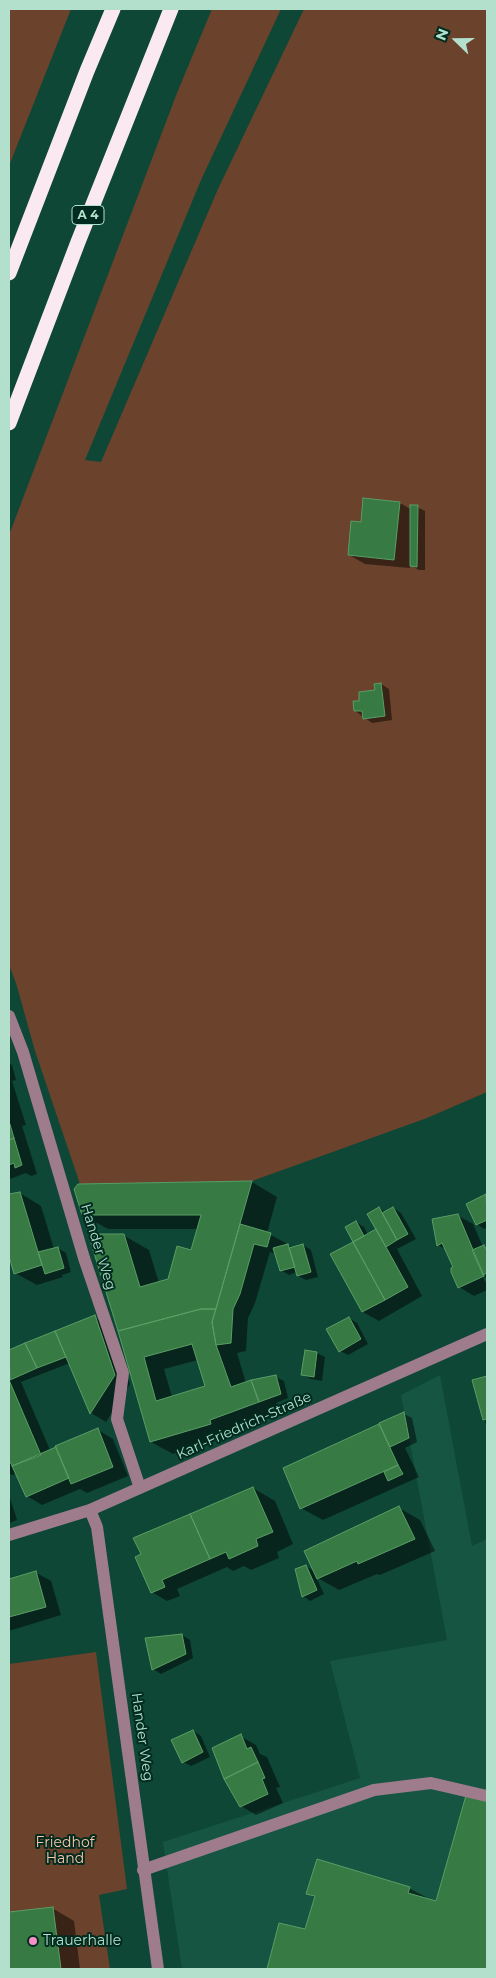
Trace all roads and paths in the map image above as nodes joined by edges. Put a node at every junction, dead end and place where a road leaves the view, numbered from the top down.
1 (113, 9) edge
2 (171, 9) edge
3 (9, 273) edge
4 (9, 423) edge
5 (9, 1016) edge
6 (487, 1334) edge
7 (140, 1488) junction
8 (90, 1510) junction
9 (9, 1535) edge
10 (487, 1796) edge
11 (143, 1870) junction
12 (158, 1969) edge

1 - 3 highway
2 - 4 highway, A 4
5 - 7 street, Hander Weg
6 - 7 street, Karl-Friedrich-Straße
7 - 8 street, Karl-Friedrich-Straße
8 - 9 street, Karl-Friedrich-Straße
8 - 11 street, Hander Weg
10 - 11 street
11 - 12 street, Hander Weg

